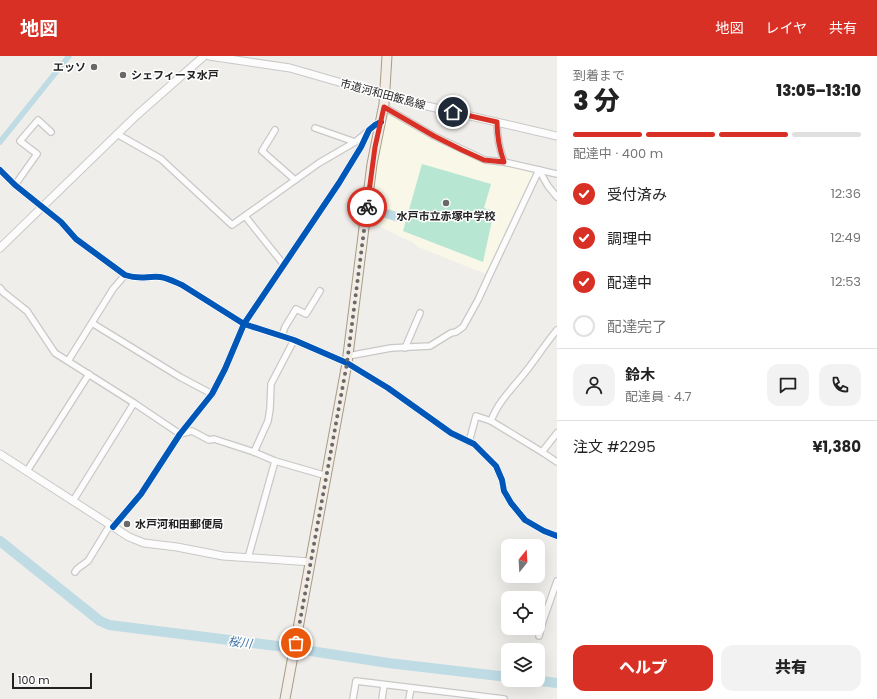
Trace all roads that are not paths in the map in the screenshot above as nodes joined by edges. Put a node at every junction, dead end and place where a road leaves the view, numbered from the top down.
1 (204, 56) edge
2 (209, 56) edge
3 (387, 56) edge
4 (385, 95) junction
5 (384, 107) junction
6 (381, 122) junction
7 (497, 122) junction
8 (315, 128) dead end
9 (275, 130) dead end
10 (369, 130) junction
11 (51, 132) dead end
12 (117, 134) junction
13 (557, 136) edge
14 (355, 142) junction
15 (504, 162) junction
16 (0, 170) edge
17 (539, 170) junction
18 (557, 174) edge
19 (295, 180) junction
20 (15, 184) junction
21 (557, 197) edge
22 (42, 206) junction
23 (245, 216) junction
24 (0, 248) edge
25 (284, 265) junction
26 (124, 275) junction
27 (0, 288) edge
28 (320, 291) dead end
29 (420, 313) dead end
30 (92, 323) junction
31 (244, 324) junction
32 (557, 330) edge
33 (282, 336) junction
34 (294, 340) junction
35 (405, 348) junction
36 (347, 359) junction
37 (68, 361) junction
38 (89, 374) junction
39 (212, 394) junction
40 (134, 403) junction
41 (491, 421) junction
42 (557, 432) edge
43 (180, 434) junction
44 (469, 442) junction
45 (254, 452) junction
46 (542, 452) junction
47 (0, 454) edge
48 (275, 461) junction
49 (557, 462) edge
50 (27, 471) junction
51 (327, 476) junction
52 (73, 501) junction
53 (112, 526) junction
54 (557, 536) edge
55 (248, 558) junction
56 (311, 562) junction
57 (75, 572) dead end
58 (557, 581) edge
59 (539, 636) dead end
60 (384, 685) junction
61 (410, 688) junction
62 (457, 696) edge
63 (475, 697) edge
64 (285, 699) edge
65 (354, 699) edge
66 (382, 699) edge
67 (409, 699) edge
68 (504, 699) edge

1 - 12 street
2 - 4 street, 市道河和田飯島線
3 - 4 main road
4 - 5 main road
4 - 7 street, 市道河和田飯島線
5 - 6 main road
5 - 15 street
6 - 10 street
6 - 36 main road
7 - 13 street, 市道河和田飯島線
7 - 15 street
8 - 14 street
9 - 19 street
10 - 14 street
10 - 25 street
11 - 20 street
12 - 22 street
12 - 23 street
14 - 19 street
15 - 17 street
16 - 20 street
17 - 18 street
17 - 21 street
17 - 35 street
19 - 23 street
20 - 22 street
22 - 24 street
22 - 26 street
23 - 25 street
25 - 31 street
26 - 30 street
26 - 31 street
27 - 37 street
28 - 33 street
29 - 35 street
30 - 37 street
30 - 39 street
31 - 33 street
31 - 39 street
32 - 41 street
33 - 34 street
34 - 36 street
34 - 45 street
35 - 36 street
36 - 44 street
36 - 51 main road
37 - 38 street
38 - 40 street
38 - 50 street
39 - 43 street
40 - 43 street
40 - 52 street
41 - 44 street
41 - 46 street
42 - 46 street
43 - 45 street
43 - 53 street
44 - 54 street
45 - 48 street
46 - 49 street
47 - 50 street
48 - 51 street
48 - 55 street
50 - 52 street
51 - 56 main road
52 - 53 street
53 - 55 street
53 - 57 street
55 - 56 street
56 - 64 main road
58 - 59 street
60 - 61 street
60 - 65 street
60 - 66 street
61 - 62 street
61 - 67 street
62 - 63 street
63 - 68 street

